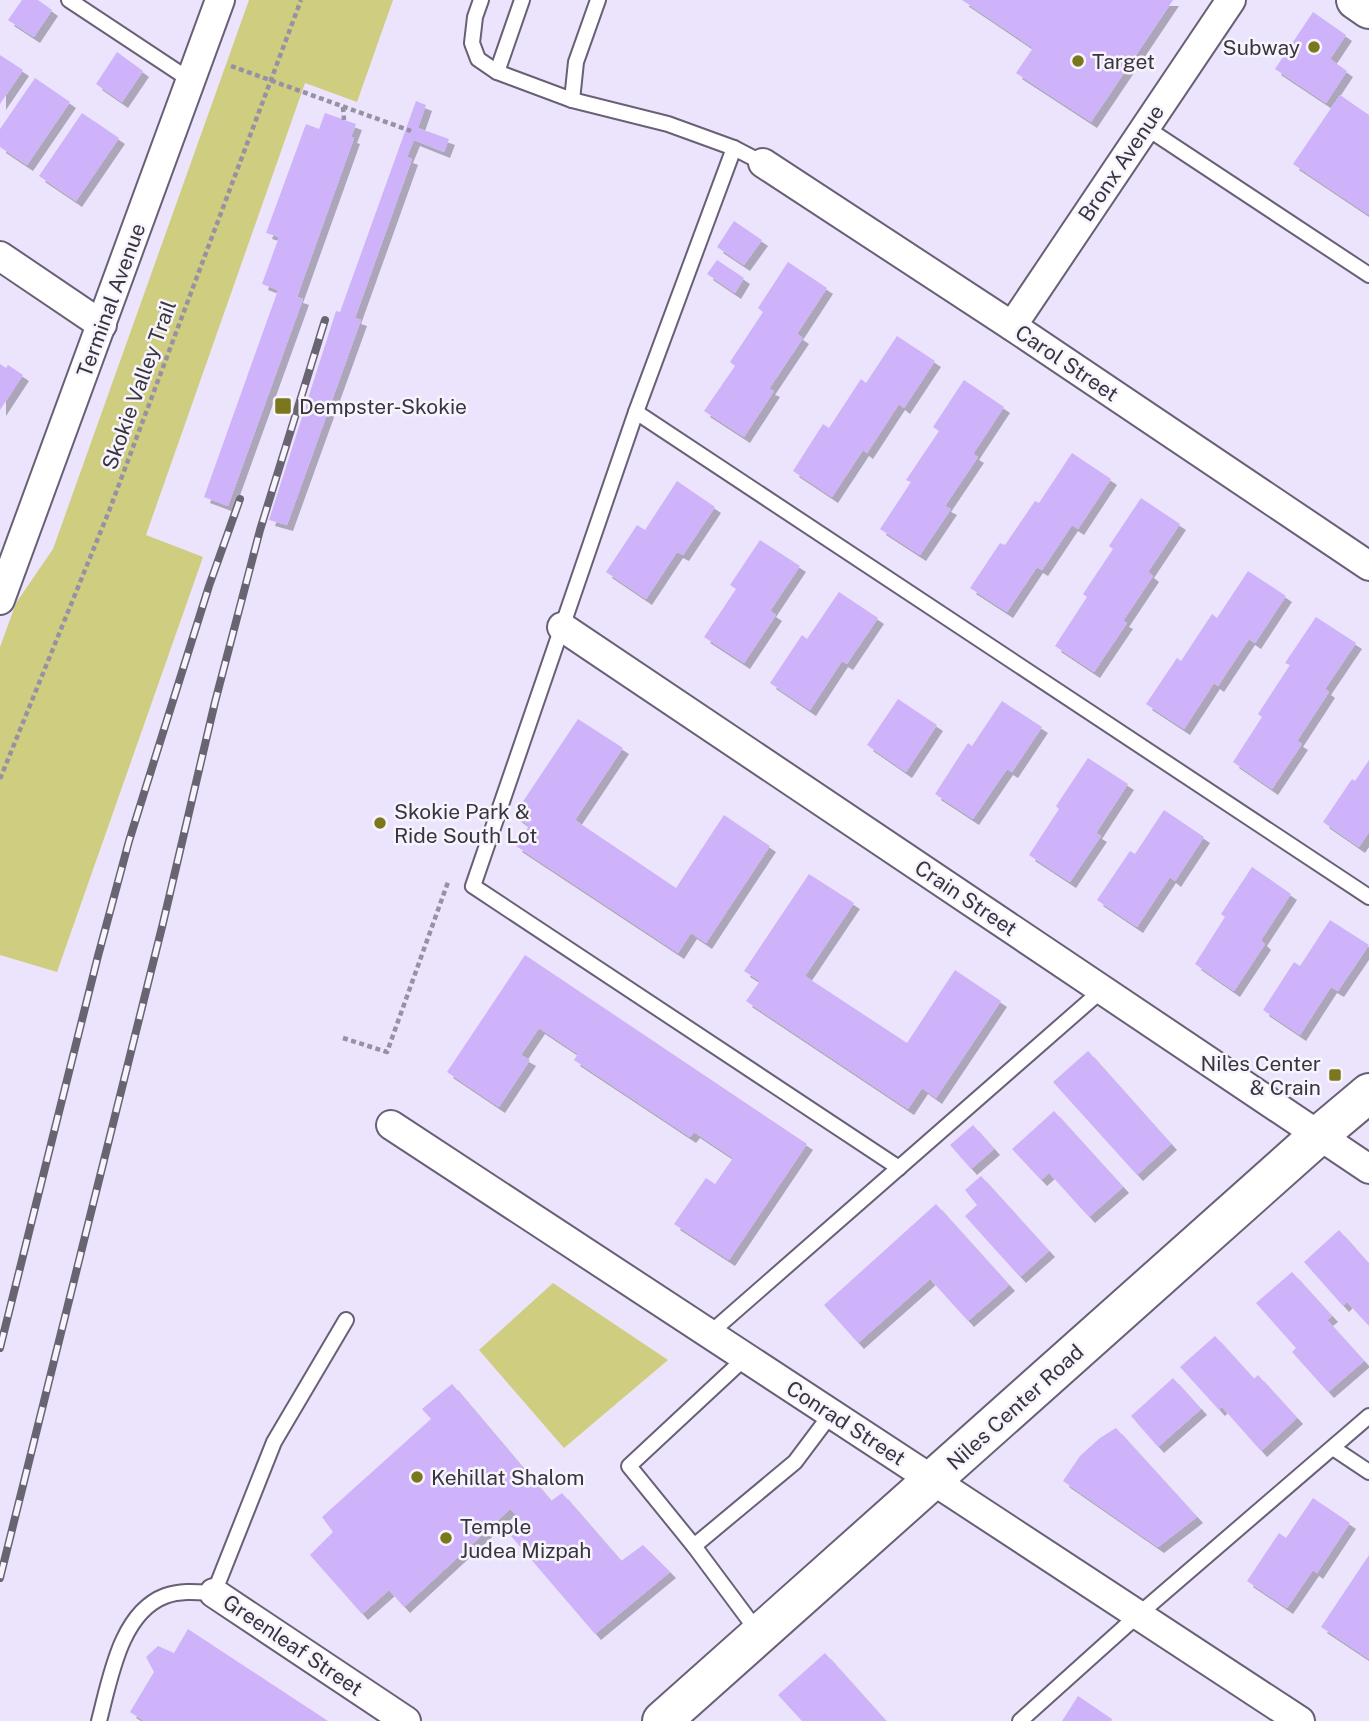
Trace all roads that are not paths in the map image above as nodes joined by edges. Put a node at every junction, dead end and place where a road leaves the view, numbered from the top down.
1 (69, 0) edge
2 (220, 0) edge
3 (481, 0) edge
4 (522, 0) edge
5 (598, 0) edge
6 (1231, 0) edge
7 (1356, 0) edge
8 (1369, 9) edge
9 (497, 72) junction
10 (190, 80) junction
11 (572, 100) junction
12 (1145, 127) junction
13 (734, 148) junction
14 (763, 163) joint
15 (0, 256) edge
16 (1369, 275) edge
17 (102, 325) junction
18 (1012, 326) junction
19 (636, 412) junction
20 (7, 560) edge
21 (1369, 566) edge
22 (0, 600) edge
23 (562, 627) junction
24 (1369, 897) edge
25 (1102, 989) junction
26 (1369, 1093) edge
27 (391, 1125) dead end
28 (1319, 1135) junction
29 (900, 1168) junction
30 (1369, 1169) edge
31 (346, 1320) dead end
32 (709, 1334) junction
33 (746, 1358) junction
34 (831, 1414) junction
35 (1369, 1416) edge
36 (1333, 1448) junction
37 (1369, 1472) edge
38 (932, 1480) junction
39 (694, 1546) junction
40 (214, 1593) junction
41 (1138, 1615) junction
42 (759, 1633) junction
43 (99, 1721) edge
44 (406, 1721) edge
45 (662, 1721) edge
46 (1020, 1721) edge
47 (1300, 1721) edge

1 - 10 lane
2 - 10 street, Terminal Avenue
3 - 9 lane
4 - 9 lane
5 - 11 lane
6 - 12 street, Bronx Avenue
7 - 8 main road
9 - 11 lane
10 - 17 street, Terminal Avenue
11 - 13 lane
12 - 16 lane
12 - 18 street, Bronx Avenue
13 - 14 lane
13 - 19 lane
14 - 18 street, Carol Street
15 - 17 street
17 - 20 street, Terminal Avenue
18 - 21 street, Carol Street
19 - 23 lane
19 - 24 lane
20 - 22 street, Terminal Avenue
23 - 25 street, Crain Street
23 - 29 lane
25 - 28 street, Crain Street
25 - 29 lane
26 - 28 main road, Niles Center Road
27 - 32 street, Conrad Street
28 - 30 street, Crain Street
28 - 38 main road, Niles Center Road
29 - 32 lane
31 - 40 lane
32 - 33 street, Conrad Street
33 - 34 street, Conrad Street
33 - 39 lane
34 - 38 street, Conrad Street
34 - 39 lane
35 - 36 lane
36 - 37 lane
36 - 41 lane
38 - 41 street, Conrad Street
38 - 42 main road, Niles Center Road
39 - 42 lane
40 - 43 lane
40 - 44 street, Greenleaf Street
41 - 46 lane
41 - 47 street, Conrad Street
42 - 45 main road, Niles Center Road

